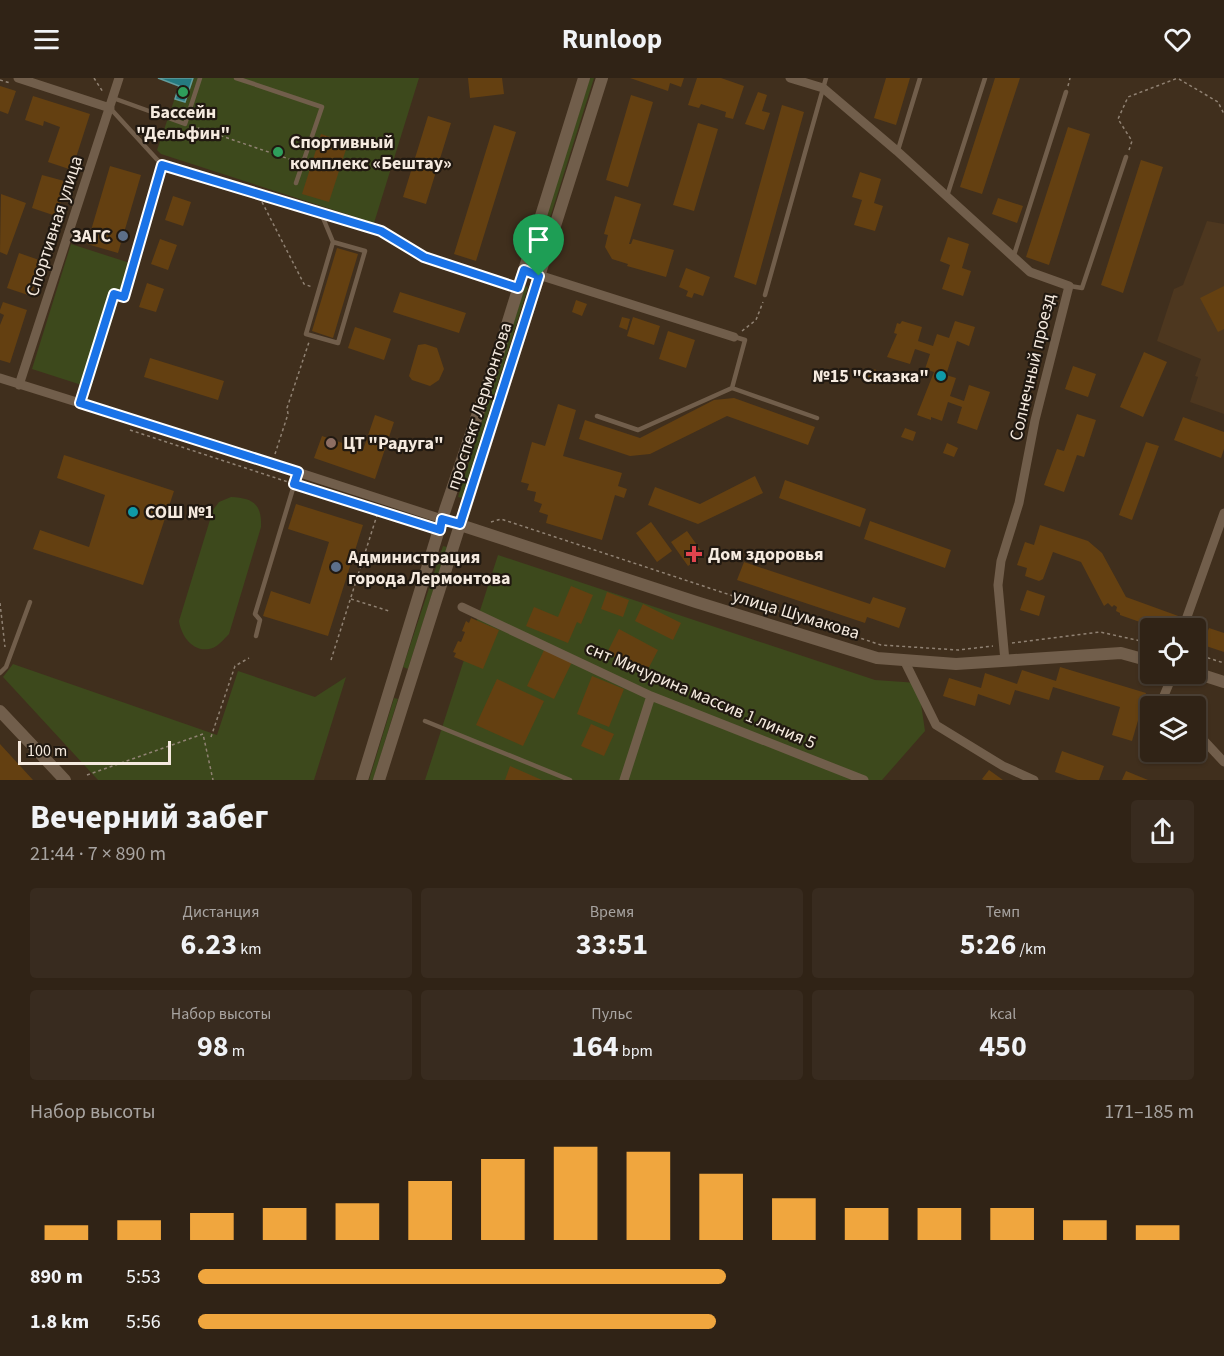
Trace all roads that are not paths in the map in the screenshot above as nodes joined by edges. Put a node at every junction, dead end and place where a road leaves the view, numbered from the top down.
1 (18, 78) edge
2 (119, 78) edge
3 (200, 78) edge
4 (236, 78) edge
5 (584, 78) edge
6 (602, 78) edge
7 (790, 78) edge
8 (826, 78) edge
9 (920, 78) edge
10 (985, 78) edge
11 (823, 88) junction
12 (1066, 92) dead end
13 (109, 100) junction
14 (897, 151) junction
15 (1126, 157) road end
16 (162, 165) junction
17 (296, 183) dead end
18 (947, 196) junction
19 (321, 213) junction
20 (333, 242) junction
21 (1013, 257) junction
22 (524, 270) junction
23 (539, 276) junction
24 (1069, 286) junction
25 (518, 288) junction
26 (765, 295) road end
27 (734, 337) joint
28 (0, 378) edge
29 (20, 385) junction
30 (732, 388) junction
31 (80, 403) junction
32 (597, 416) dead end
33 (817, 418) dead end
34 (298, 472) junction
35 (1224, 513) edge
36 (460, 524) junction
37 (441, 525) junction
38 (30, 602) dead end
39 (462, 607) dead end
40 (1187, 618) edge
41 (256, 636) dead end
42 (1140, 659) edge
43 (904, 660) junction
44 (1005, 661) junction
45 (0, 673) edge
46 (1206, 676) edge
47 (1224, 682) edge
48 (651, 696) junction
49 (0, 711) edge
50 (425, 721) dead end
51 (1206, 743) edge
52 (1224, 762) edge
53 (65, 780) edge
54 (362, 780) edge
55 (379, 780) edge
56 (570, 780) edge
57 (624, 780) edge
58 (864, 780) edge
59 (1034, 780) edge

1 - 13 street
2 - 13 street, Спортивная улица
3 - 13 lane
4 - 17 lane
5 - 22 street, проспект Лермонтова
6 - 23 street, проспект Лермонтова
7 - 11 street, Солнечный проезд
8 - 11 lane
9 - 14 lane
10 - 18 lane
11 - 14 street, Солнечный проезд
11 - 26 lane
12 - 21 lane
13 - 16 lane
13 - 29 street, Спортивная улица
14 - 18 street, Солнечный проезд
15 - 24 lane
16 - 19 lane
16 - 31 lane
18 - 21 street, Солнечный проезд
19 - 20 lane
19 - 25 lane
20 - 20 lane
21 - 24 street, Солнечный проезд
22 - 23 street
22 - 25 street, проспект Лермонтова
23 - 27 street
23 - 36 street, проспект Лермонтова
24 - 44 street, Солнечный проезд
25 - 37 street, проспект Лермонтова
27 - 30 lane
28 - 29 street
29 - 31 street
30 - 32 lane
30 - 33 lane
31 - 34 street
34 - 37 street
34 - 41 lane
35 - 40 street
36 - 37 street, улица Шумакова
36 - 43 street, улица Шумакова
36 - 55 street, проспект Лермонтова
37 - 54 street, проспект Лермонтова
38 - 45 lane
39 - 48 street, снт Мичурина массив 1 линия 5
42 - 44 street, улица Шумакова
43 - 44 street, улица Шумакова
43 - 59 street
46 - 47 street
48 - 57 street
48 - 58 street, снт Мичурина массив 1 линия 5
49 - 53 street
50 - 56 lane
51 - 52 street

